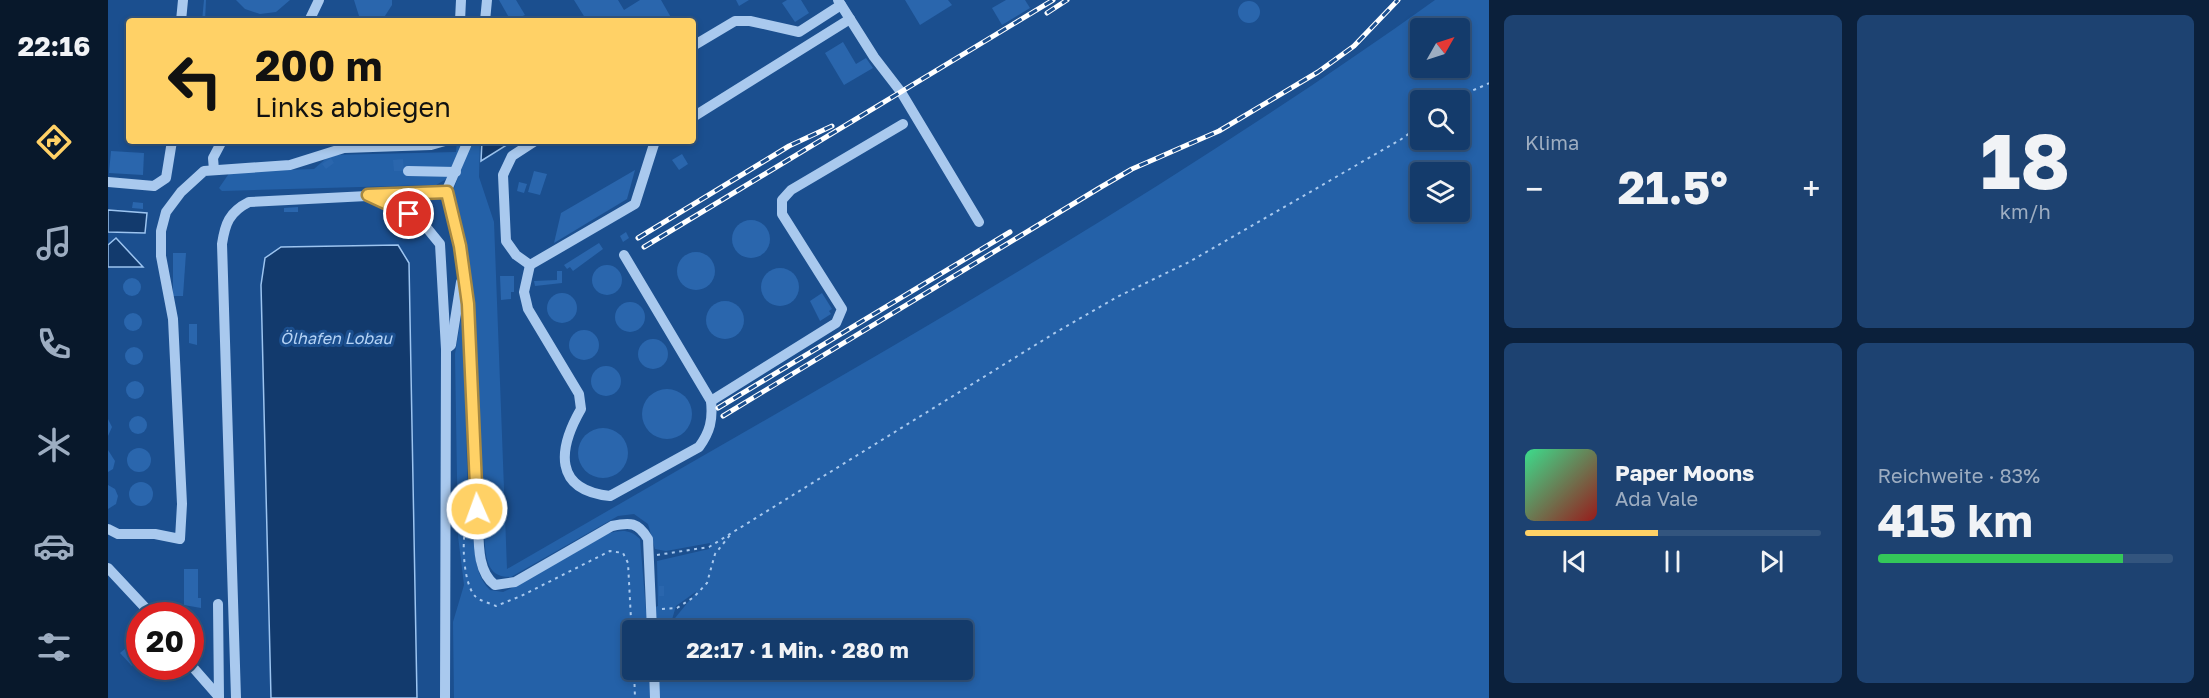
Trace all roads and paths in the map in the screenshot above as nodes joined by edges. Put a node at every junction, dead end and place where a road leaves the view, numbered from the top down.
1 (183, 0) edge
2 (319, 0) edge
3 (462, 0) edge
4 (487, 0) edge
5 (840, 3) edge
6 (182, 18) edge
7 (310, 18) edge
8 (460, 18) edge
9 (485, 18) edge
10 (850, 19) junction
11 (696, 44) edge
12 (1489, 83) edge
13 (1470, 93) edge
14 (696, 115) edge
15 (903, 124) dead end
16 (1410, 133) edge
17 (172, 144) edge
18 (220, 144) edge
19 (434, 144) edge
20 (467, 144) edge
21 (531, 144) edge
22 (654, 144) edge
23 (214, 170) junction
24 (408, 171) dead end
25 (456, 172) junction
26 (166, 178) junction
27 (108, 182) edge
28 (181, 192) junction
29 (447, 192) junction
30 (368, 195) junction
31 (980, 222) dead end
32 (624, 255) dead end
33 (530, 265) junction
34 (464, 274) junction
35 (446, 349) junction
36 (711, 401) junction
37 (108, 529) edge
38 (732, 533) junction
39 (623, 553) dead end
40 (649, 553) junction
41 (108, 568) edge
42 (140, 602) edge
43 (218, 604) dead end
44 (651, 610) junction
45 (631, 620) edge
46 (652, 620) edge
47 (204, 680) edge
48 (634, 680) edge
49 (654, 680) edge
50 (219, 698) edge
51 (236, 698) edge
52 (445, 698) edge
53 (635, 698) edge
54 (655, 698) edge

1 - 6 street
2 - 7 street
3 - 8 street
4 - 9 street
5 - 10 street
5 - 11 street
10 - 14 street
10 - 31 street
12 - 13 path
15 - 36 street
16 - 38 path
17 - 26 street
18 - 23 street
19 - 23 street
20 - 25 street
21 - 33 street
22 - 33 street
23 - 28 street
24 - 25 street
25 - 29 street
26 - 27 street
26 - 28 street
28 - 37 street
29 - 30 street
29 - 34 street
30 - 35 street
30 - 51 street
32 - 36 street
33 - 36 street
34 - 35 street
34 - 40 street
35 - 52 street
38 - 40 path
38 - 44 path
39 - 45 path
40 - 44 street
41 - 42 street
43 - 50 street
44 - 46 street
47 - 50 street
48 - 53 path
49 - 54 street

